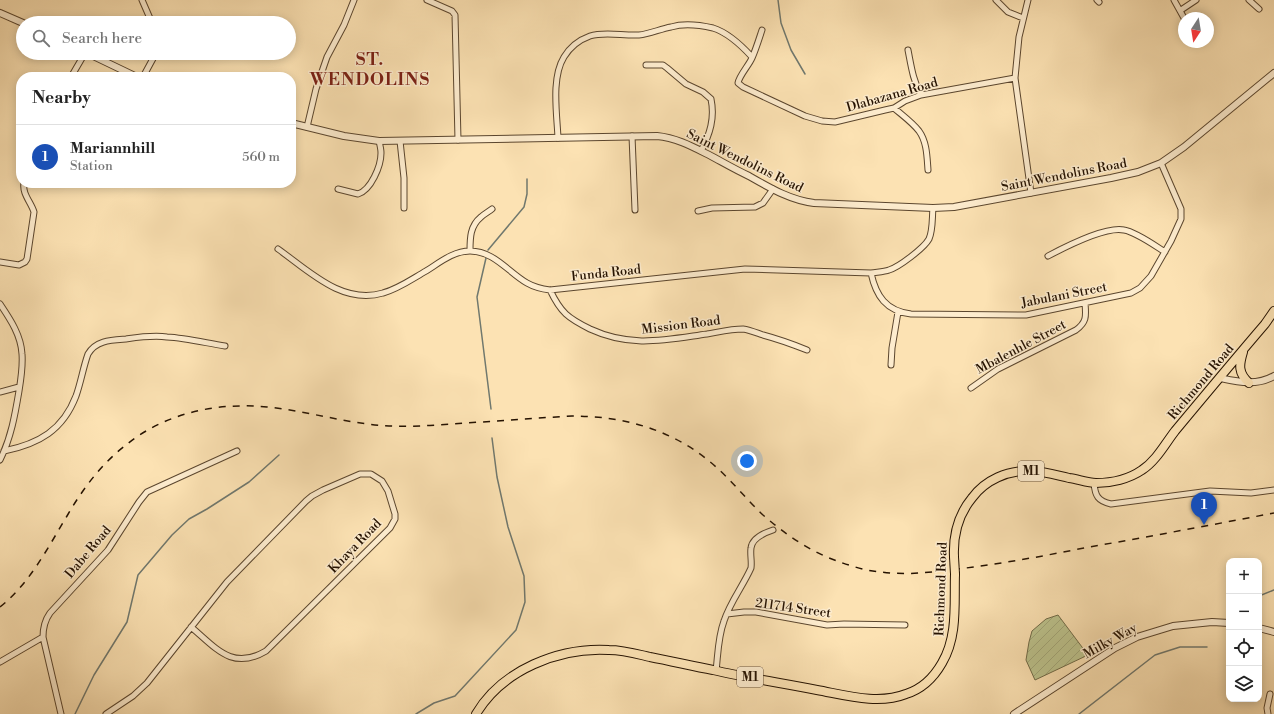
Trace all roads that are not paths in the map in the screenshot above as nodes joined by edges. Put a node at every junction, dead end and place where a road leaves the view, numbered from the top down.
1 (142, 0) edge
2 (354, 0) edge
3 (427, 0) edge
4 (996, 0) edge
5 (1028, 0) edge
6 (1174, 0) edge
7 (1196, 0) edge
8 (1249, 0) edge
9 (1259, 9) dead end
10 (1181, 10) joint
11 (0, 14) edge
12 (149, 16) edge
13 (1022, 18) junction
14 (16, 20) edge
15 (762, 30) dead end
16 (908, 50) dead end
17 (752, 57) junction
18 (82, 60) edge
19 (101, 60) edge
20 (152, 60) edge
21 (646, 65) dead end
22 (74, 72) edge
23 (126, 72) edge
24 (146, 72) edge
25 (1274, 73) edge
26 (1016, 78) junction
27 (921, 95) junction
28 (894, 108) junction
29 (296, 124) edge
30 (307, 127) junction
31 (632, 136) junction
32 (558, 138) junction
33 (458, 140) junction
34 (379, 141) junction
35 (400, 141) junction
36 (701, 151) junction
37 (1161, 163) junction
38 (928, 170) dead end
39 (24, 188) edge
40 (338, 189) dead end
41 (773, 189) junction
42 (1031, 193) junction
43 (404, 208) dead end
44 (933, 208) junction
45 (492, 209) dead end
46 (635, 210) dead end
47 (698, 211) dead end
48 (278, 249) dead end
49 (470, 251) junction
50 (1165, 252) junction
51 (1048, 256) dead end
52 (0, 262) edge
53 (871, 273) junction
54 (550, 290) junction
55 (1085, 303) junction
56 (0, 304) edge
57 (1274, 311) edge
58 (898, 312) junction
59 (225, 346) dead end
60 (1245, 347) junction
61 (807, 350) dead end
62 (891, 365) dead end
63 (1274, 376) edge
64 (1220, 378) junction
65 (1248, 383) junction
66 (19, 387) junction
67 (971, 388) dead end
68 (0, 392) edge
69 (4, 451) junction
70 (237, 451) dead end
71 (0, 460) edge
72 (1094, 483) junction
73 (1274, 490) edge
74 (772, 530) dead end
75 (727, 614) junction
76 (1226, 623) edge
77 (905, 625) dead end
78 (191, 628) junction
79 (1262, 629) edge
80 (1274, 632) edge
81 (43, 637) junction
82 (0, 662) edge
83 (716, 671) junction
84 (1270, 694) dead end
85 (61, 714) edge
86 (106, 714) edge
87 (476, 714) edge
88 (1014, 714) edge
89 (1268, 714) edge

1 - 12 street
2 - 30 street
3 - 33 street
4 - 13 street
5 - 13 street
6 - 10 street
7 - 10 street
8 - 9 street
11 - 14 street
13 - 26 street
15 - 17 street
16 - 27 street
17 - 28 street, Dlabazana Road
17 - 32 street
18 - 22 street
19 - 23 street
20 - 24 street
21 - 36 street
25 - 37 street, Saint Wendolins Road
26 - 27 street, Dlabazana Road
26 - 42 street
27 - 28 street, Dlabazana Road
28 - 38 street
29 - 30 street, Saint Wendolins Road
30 - 34 street, Saint Wendolins Road
31 - 32 street, Saint Wendolins Road
31 - 36 street, Saint Wendolins Road
31 - 46 street
32 - 33 street, Saint Wendolins Road
33 - 35 street, Saint Wendolins Road
34 - 35 street, Saint Wendolins Road
34 - 40 street
35 - 43 street
36 - 41 street, Saint Wendolins Road
37 - 42 street, Saint Wendolins Road
37 - 50 street, Jabulani Street
39 - 52 street
41 - 44 street, Saint Wendolins Road
41 - 47 street
42 - 44 street, Saint Wendolins Road
44 - 53 street, Funda Road
45 - 49 street
48 - 49 street, Funda Road
49 - 54 street, Funda Road
50 - 51 street
50 - 55 street, Jabulani Street
53 - 54 street, Funda Road
53 - 58 street
54 - 61 street, Mission Road
55 - 58 street, Jabulani Street
55 - 67 street, Mbalenhle Street
56 - 66 street
57 - 60 highway, Richmond Road / M1
58 - 62 street
59 - 69 street
60 - 64 highway, Richmond Road / M1
60 - 65 highway
63 - 65 street
64 - 65 street
64 - 72 highway, Richmond Road / M1
66 - 68 street
66 - 69 street
69 - 71 street
70 - 81 street, Dabe Road
72 - 73 street
72 - 83 highway, Richmond Road / M1, bridge
74 - 75 street
75 - 77 street, 211714 Street
75 - 83 street
76 - 88 street, Milky Way
78 - 78 street, Khaya Road
78 - 86 street, Khaya Road
79 - 80 street
81 - 82 street
81 - 85 street, Dabe Road
83 - 87 highway, Richmond Road / M1
84 - 89 street

